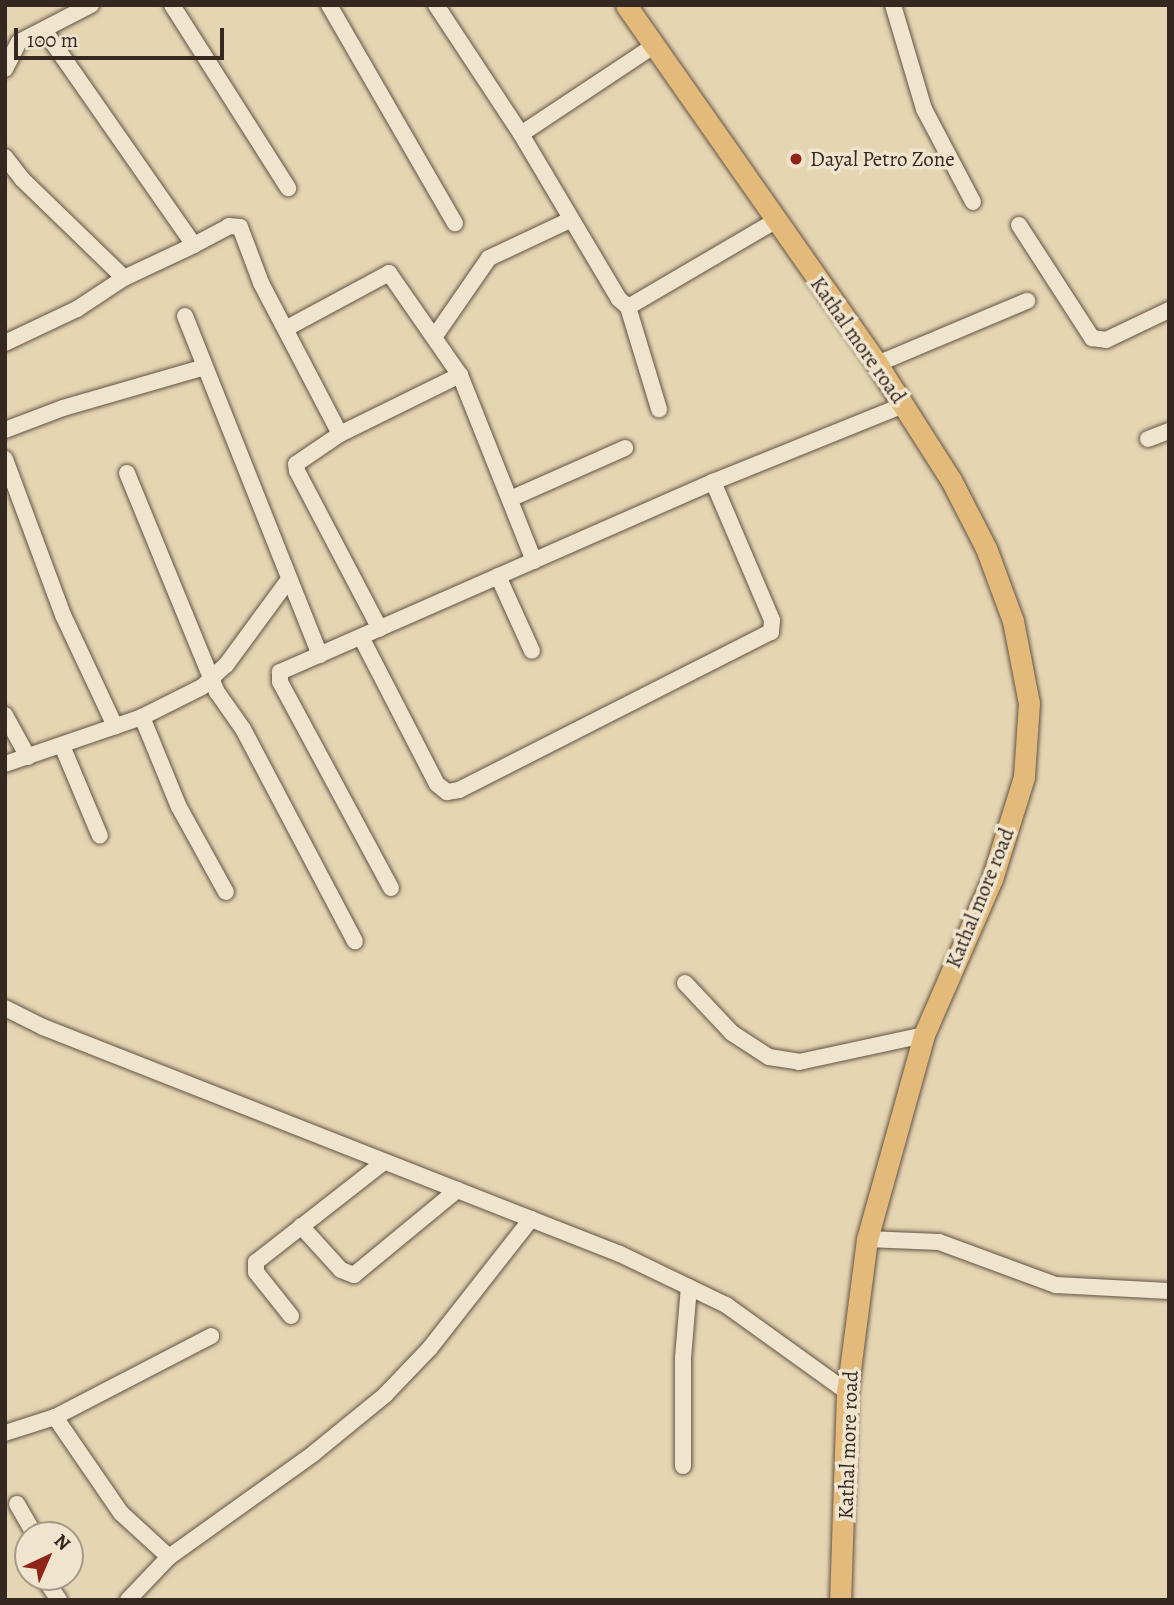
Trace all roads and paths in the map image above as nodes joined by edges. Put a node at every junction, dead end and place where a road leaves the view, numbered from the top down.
1 (91, 5) edge
2 (172, 5) edge
3 (329, 5) edge
4 (436, 5) edge
5 (626, 5) edge
6 (893, 5) edge
7 (44, 30) junction
8 (652, 47) junction
9 (5, 69) edge
10 (521, 134) junction
11 (5, 156) edge
12 (288, 188) dead end
13 (973, 202) dead end
14 (570, 220) junction
15 (775, 220) junction
16 (455, 223) dead end
17 (1019, 225) dead end
18 (194, 245) junction
19 (124, 278) junction
20 (1027, 301) dead end
21 (628, 307) junction
22 (1169, 310) edge
23 (185, 316) dead end
24 (287, 328) junction
25 (435, 336) junction
26 (5, 342) edge
27 (877, 364) junction
28 (202, 368) junction
29 (460, 375) junction
30 (904, 405) junction
31 (659, 409) dead end
32 (5, 430) edge
33 (1169, 431) edge
34 (340, 434) junction
35 (1148, 439) dead end
36 (625, 448) dead end
37 (5, 459) edge
38 (127, 473) dead end
39 (713, 482) junction
40 (510, 499) junction
41 (534, 561) junction
42 (498, 576) junction
43 (287, 582) junction
44 (380, 629) junction
45 (361, 637) junction
46 (532, 651) dead end
47 (320, 655) junction
48 (211, 679) junction
49 (5, 715) edge
50 (142, 717) junction
51 (114, 726) junction
52 (64, 748) junction
53 (28, 757) junction
54 (5, 764) edge
55 (100, 836) dead end
56 (391, 888) dead end
57 (226, 892) dead end
58 (355, 941) dead end
59 (685, 983) dead end
60 (5, 1008) edge
61 (924, 1035) junction
62 (384, 1162) junction
63 (457, 1190) junction
64 (531, 1219) junction
65 (301, 1226) junction
66 (867, 1239) junction
67 (689, 1287) junction
68 (1169, 1291) edge
69 (291, 1316) dead end
70 (211, 1336) dead end
71 (847, 1392) junction
72 (55, 1417) junction
73 (5, 1433) edge
74 (683, 1466) dead end
75 (17, 1504) dead end
76 (27, 1521) edge
77 (169, 1557) junction
78 (128, 1600) edge
79 (840, 1600) edge

1 - 7 street
2 - 12 street
3 - 16 street
4 - 10 street
5 - 8 main road, Kathal more road
6 - 13 street
7 - 9 street
7 - 18 street
8 - 10 street
8 - 15 main road, Kathal more road
10 - 14 street
11 - 19 street
14 - 21 street
14 - 25 street
15 - 21 street
15 - 27 main road, Kathal more road
17 - 22 street
18 - 19 street
18 - 24 street
19 - 26 street
20 - 27 street
21 - 31 street
23 - 28 street
24 - 25 street
24 - 34 street
25 - 29 street
27 - 30 main road, Kathal more road
28 - 32 street
28 - 43 street
29 - 34 street
29 - 40 street
30 - 39 street
30 - 61 main road, Kathal more road
33 - 35 street
34 - 44 street
36 - 40 street
37 - 51 street
38 - 48 street
39 - 41 street
39 - 45 street
40 - 41 street
41 - 42 street
42 - 44 street
42 - 46 street
43 - 47 street
43 - 48 street
44 - 45 street
45 - 47 street
47 - 56 street
48 - 50 street
48 - 58 street
49 - 53 street
50 - 51 street
50 - 57 street
51 - 52 street
52 - 53 street
52 - 55 street
53 - 54 street
59 - 61 street
60 - 62 street
61 - 66 main road, Kathal more road
62 - 63 street
62 - 65 street
63 - 64 street
63 - 65 street
64 - 67 street
64 - 77 street
65 - 69 street
66 - 68 street
66 - 71 main road, Kathal more road
67 - 71 street
67 - 74 street
70 - 72 street
71 - 79 main road, Kathal more road
72 - 73 street
72 - 77 street
75 - 76 street
77 - 78 street

